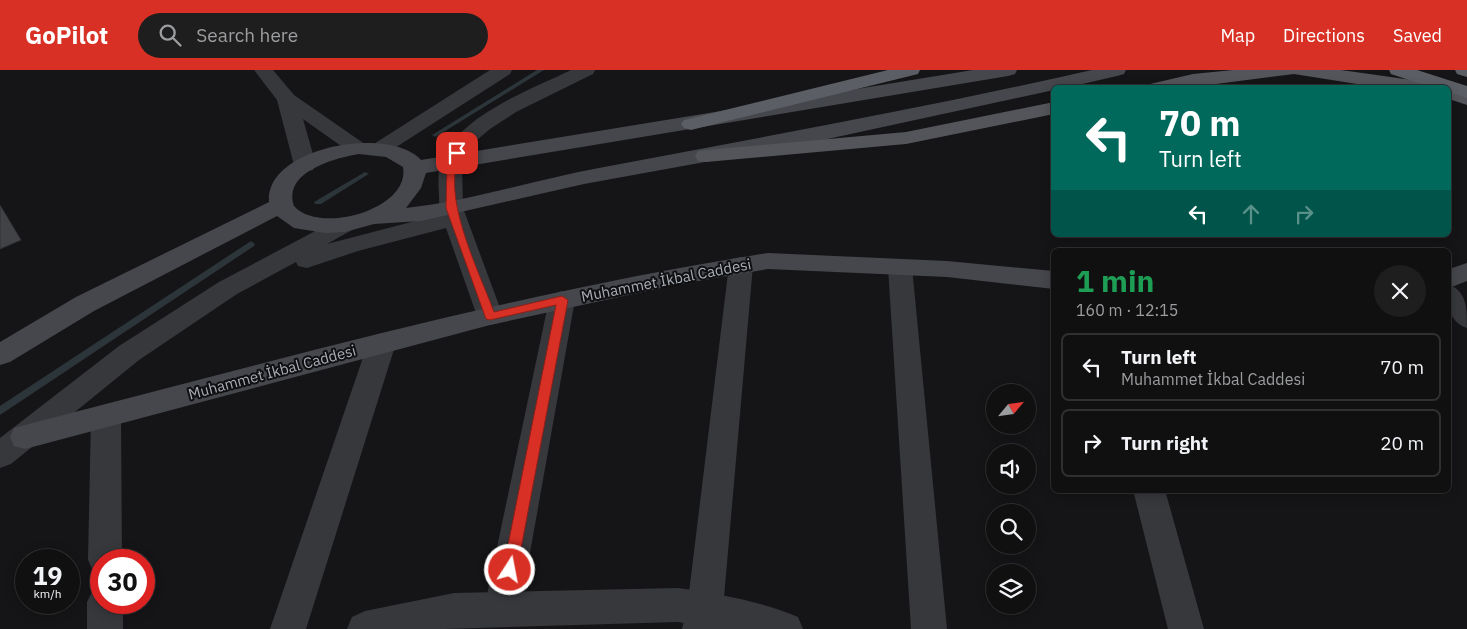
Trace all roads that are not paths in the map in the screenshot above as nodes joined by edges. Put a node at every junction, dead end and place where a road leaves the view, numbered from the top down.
1 (263, 70) edge
2 (503, 70) edge
3 (586, 70) edge
4 (911, 70) edge
5 (1008, 70) edge
6 (1117, 70) edge
7 (1287, 70) edge
8 (1302, 70) edge
9 (1387, 70) edge
10 (1398, 70) edge
11 (1170, 85) edge
12 (1405, 85) edge
13 (1427, 85) edge
14 (1445, 85) edge
15 (1451, 87) edge
16 (1467, 92) edge
17 (1451, 93) edge
18 (287, 99) junction
19 (1467, 99) edge
20 (1051, 109) edge
21 (691, 124) junction
22 (369, 148) junction
23 (706, 156) junction
24 (451, 163) junction
25 (305, 165) junction
26 (414, 168) junction
27 (281, 205) junction
28 (453, 213) junction
29 (372, 217) junction
30 (344, 225) junction
31 (741, 265) junction
32 (900, 267) junction
33 (1467, 271) edge
34 (1451, 278) edge
35 (1051, 280) edge
36 (228, 288) junction
37 (1451, 297) edge
38 (562, 300) junction
39 (490, 316) junction
40 (1467, 318) edge
41 (382, 343) junction
42 (0, 355) edge
43 (106, 418) junction
44 (25, 437) junction
45 (0, 456) edge
46 (1150, 493) edge
47 (105, 549) edge
48 (502, 609) junction
49 (105, 614) edge
50 (702, 619) edge
51 (105, 629) edge
52 (288, 629) edge
53 (365, 629) edge
54 (785, 629) edge
55 (928, 629) edge
56 (1186, 629) edge

1 - 18 street
2 - 22 street
3 - 24 street
4 - 21 highway
5 - 21 main road
6 - 23 main road
7 - 11 main road
8 - 12 main road
9 - 13 main road
10 - 14 highway
15 - 16 highway
17 - 19 main road
18 - 22 street
18 - 25 street
20 - 23 main road
21 - 24 main road
22 - 25 main road
22 - 26 main road
23 - 28 main road
24 - 26 main road
24 - 28 street
25 - 27 main road
26 - 29 main road
27 - 30 main road
27 - 42 main road
28 - 29 main road
28 - 36 street
28 - 39 street
29 - 30 main road
30 - 36 street
31 - 32 main road, Muhammet İkbal Caddesi
31 - 38 main road, Muhammet İkbal Caddesi
31 - 50 street
32 - 35 main road, Muhammet İkbal Caddesi
32 - 55 street
33 - 34 main road
36 - 44 street
37 - 40 street
38 - 39 main road, Muhammet İkbal Caddesi
38 - 48 street
39 - 41 main road, Muhammet İkbal Caddesi
41 - 43 main road, Muhammet İkbal Caddesi
41 - 52 street
43 - 44 main road, Muhammet İkbal Caddesi
43 - 47 street
44 - 45 street
46 - 56 street
48 - 50 street
48 - 53 street
49 - 51 street
50 - 54 street

